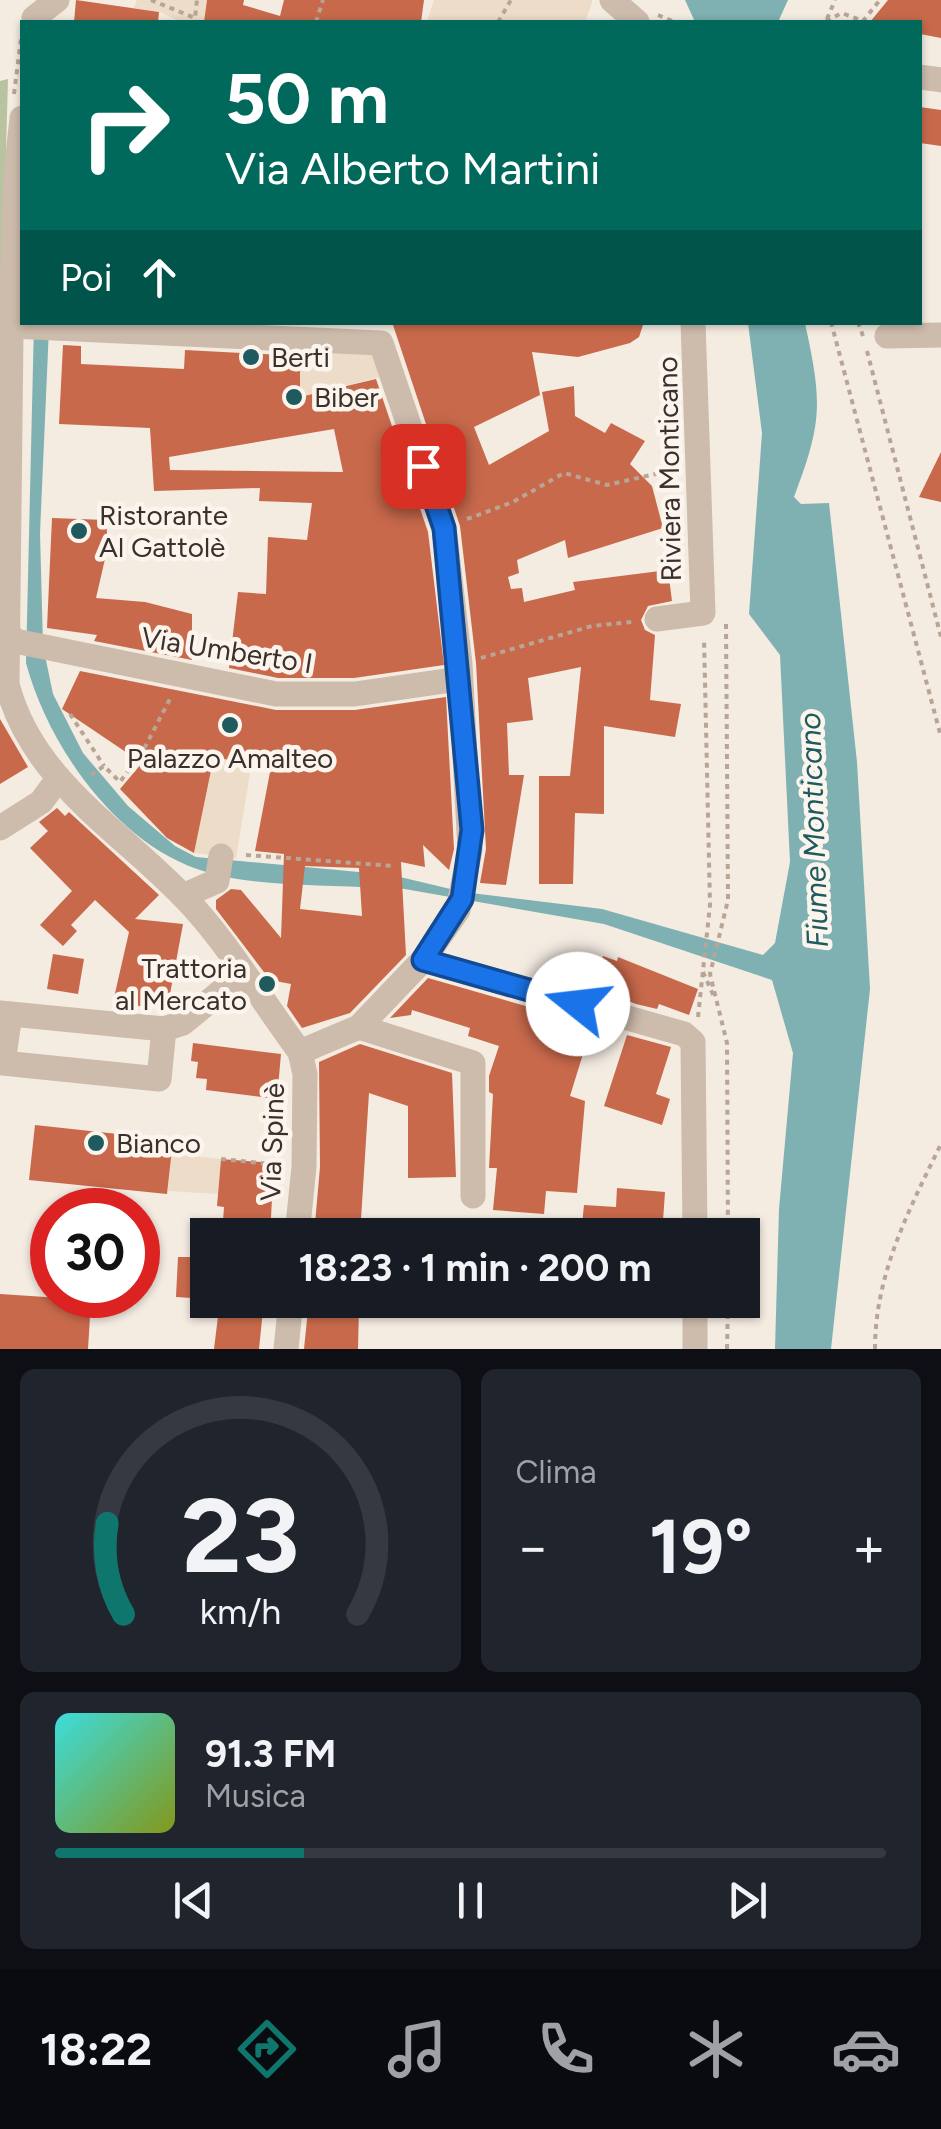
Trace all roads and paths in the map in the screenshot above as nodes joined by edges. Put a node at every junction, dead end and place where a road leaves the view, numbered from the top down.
1 (57, 0) edge
2 (151, 0) edge
3 (197, 0) edge
4 (612, 0) edge
5 (880, 0) edge
6 (35, 13) edge
7 (636, 20) edge
8 (830, 20) edge
9 (863, 20) edge
10 (863, 20) edge
11 (20, 137) edge
12 (694, 325) edge
13 (832, 325) edge
14 (19, 326) junction
15 (941, 334) edge
16 (876, 339) joint
17 (699, 464) junction
18 (444, 528) junction
19 (714, 613) junction
20 (656, 619) joint
21 (7, 630) edge
22 (941, 637) edge
23 (460, 671) junction
24 (178, 676) junction
25 (70, 714) dead end
26 (941, 737) edge
27 (58, 778) junction
28 (0, 828) edge
29 (225, 864) joint
30 (393, 866) dead end
31 (183, 896) junction
32 (423, 960) junction
33 (702, 967) junction
34 (242, 974) junction
35 (716, 1000) junction
36 (5, 1014) edge
37 (359, 1027) junction
38 (164, 1028) junction
39 (693, 1042) junction
40 (300, 1052) junction
41 (941, 1144) edge
42 (221, 1158) dead end
43 (292, 1166) junction
44 (278, 1182) dead end
45 (473, 1196) dead end
46 (296, 1218) edge
47 (695, 1218) edge
48 (728, 1218) edge
49 (289, 1318) edge
50 (695, 1318) edge
51 (728, 1318) edge
52 (286, 1349) edge
53 (695, 1349) edge
54 (727, 1349) edge
55 (875, 1349) edge

1 - 6 street
2 - 3 path
4 - 7 street
5 - 10 path
8 - 9 path
11 - 14 street
12 - 17 street, Riviera Monticano
13 - 26 path
14 - 18 street
14 - 21 street
15 - 16 street
16 - 22 path
17 - 18 path
17 - 19 street, Riviera Monticano
18 - 23 street
19 - 20 street
19 - 33 path
19 - 35 path
20 - 23 path
21 - 24 street, Via Umberto I
21 - 27 street
23 - 24 street, Via Umberto I
23 - 32 street
24 - 25 path
27 - 28 street
27 - 31 street
29 - 30 path
29 - 31 street
31 - 34 street
32 - 37 street
32 - 39 street
33 - 35 path
33 - 39 path
34 - 38 street
34 - 40 street
35 - 48 path
36 - 38 street
36 - 38 street
37 - 40 street
37 - 45 street
39 - 47 street
40 - 43 street, Via Spinè
41 - 55 path
42 - 43 path
43 - 44 path
43 - 46 street, Via Spinè
49 - 52 street
50 - 53 street
51 - 54 path

